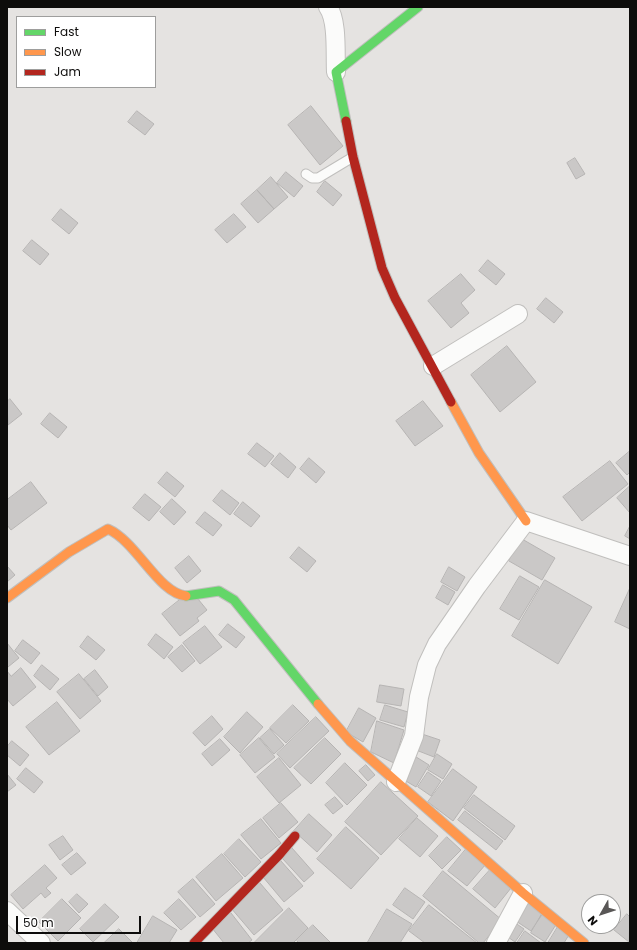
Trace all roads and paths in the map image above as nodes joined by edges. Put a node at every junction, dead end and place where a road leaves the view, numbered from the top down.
1 (328, 7) edge
2 (418, 7) edge
3 (336, 72) junction
4 (353, 157) junction
5 (306, 174) dead end
6 (518, 314) dead end
7 (433, 366) junction
8 (526, 521) junction
9 (630, 556) edge
10 (7, 598) edge
11 (396, 782) junction
12 (295, 836) dead end
13 (523, 893) junction
14 (7, 911) edge
15 (41, 943) edge
16 (194, 943) edge
17 (496, 943) edge
18 (584, 943) edge

1 - 3 street
2 - 3 street
3 - 4 street
4 - 5 lane
4 - 7 street
6 - 7 street
7 - 8 street
8 - 9 street
8 - 11 street
10 - 11 street
11 - 13 street
12 - 16 street
13 - 17 street
13 - 18 street
14 - 15 street

